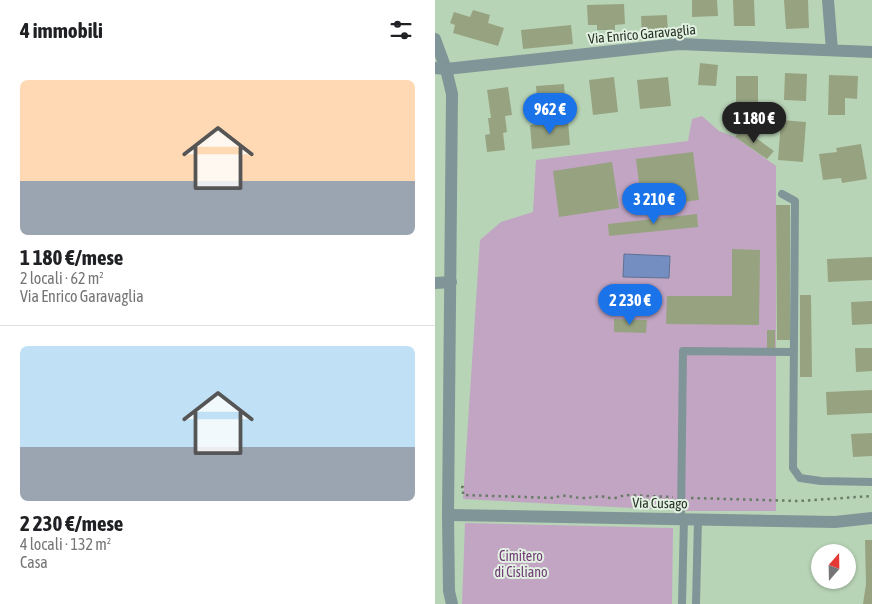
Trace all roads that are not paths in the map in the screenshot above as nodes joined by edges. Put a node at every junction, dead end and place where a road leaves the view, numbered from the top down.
1 (828, 0) edge
2 (435, 39) edge
3 (832, 50) junction
4 (872, 52) edge
5 (441, 68) edge
6 (783, 194) dead end
7 (451, 282) junction
8 (435, 283) edge
9 (794, 352) junction
10 (872, 482) edge
11 (448, 515) junction
12 (683, 518) junction
13 (872, 518) edge
14 (698, 519) junction
15 (451, 604) edge
16 (682, 604) edge
17 (696, 604) edge

1 - 3 street
2 - 5 street
3 - 4 street, Via Enrico Garavaglia
3 - 5 street, Via Enrico Garavaglia
5 - 7 street
6 - 9 lane
7 - 8 street
7 - 11 street
9 - 10 lane
9 - 12 lane
11 - 12 street, Via Cusago
11 - 15 street
12 - 14 street, Via Cusago
12 - 16 lane
13 - 14 street, Via Cusago
14 - 17 lane

